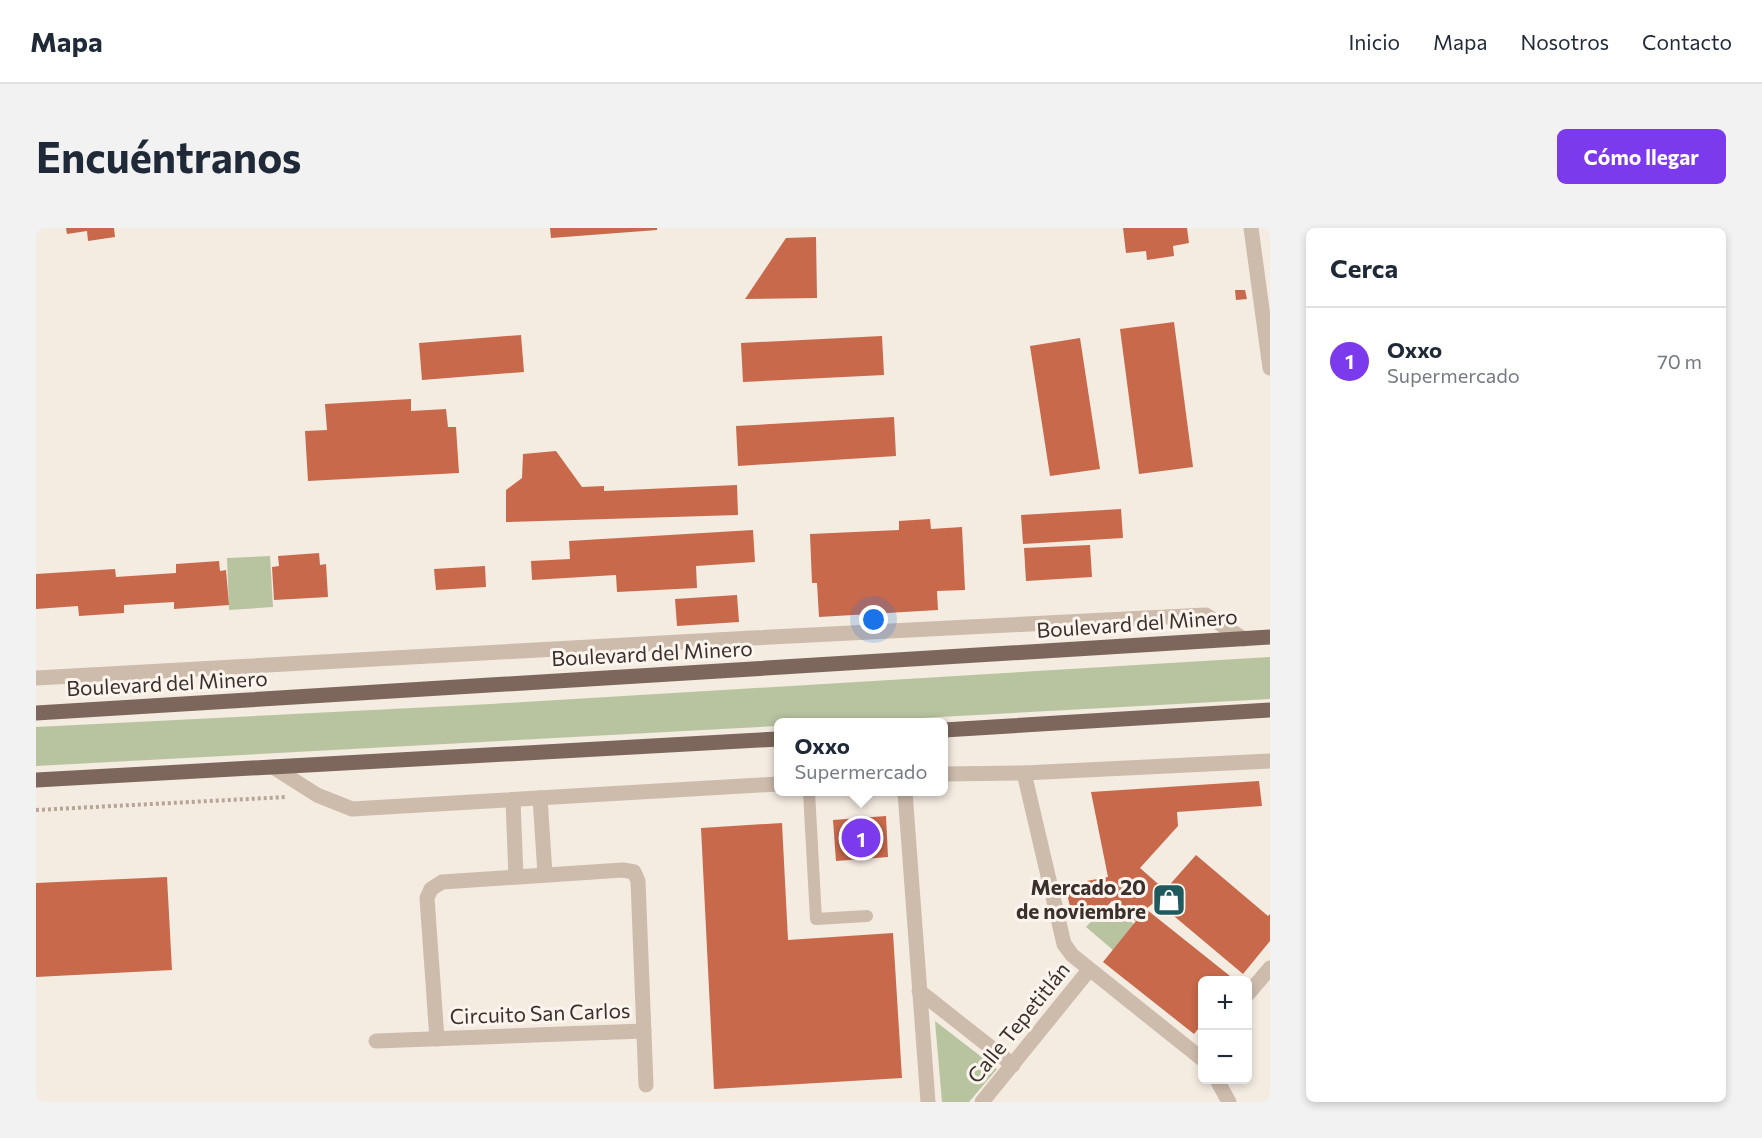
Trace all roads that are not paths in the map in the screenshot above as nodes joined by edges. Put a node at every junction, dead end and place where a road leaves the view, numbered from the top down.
1 (1251, 228) edge
2 (1270, 368) edge
3 (1270, 637) edge
4 (1244, 639) junction
5 (36, 678) edge
6 (1270, 710) edge
7 (36, 713) edge
8 (948, 730) edge
9 (774, 739) edge
10 (1270, 761) edge
11 (273, 767) junction
12 (1024, 773) junction
13 (948, 774) edge
14 (36, 780) edge
15 (774, 784) edge
16 (809, 796) edge
17 (904, 796) edge
18 (540, 798) junction
19 (513, 800) junction
20 (545, 874) junction
21 (516, 877) junction
22 (867, 916) dead end
23 (1270, 968) edge
24 (1089, 970) junction
25 (1252, 989) edge
26 (919, 991) junction
27 (644, 1031) junction
28 (437, 1039) junction
29 (376, 1041) dead end
30 (1198, 1052) edge
31 (1012, 1065) junction
32 (1219, 1084) edge
33 (646, 1085) dead end
34 (928, 1102) edge
35 (982, 1102) edge
36 (1229, 1102) edge

1 - 2 street
3 - 4 main road, Boulevard del Minero
4 - 5 street
4 - 7 main road, Boulevard del Minero
6 - 8 main road
9 - 11 main road
10 - 12 street
11 - 14 main road
11 - 19 street
12 - 13 street
12 - 24 street
15 - 18 street
16 - 22 lane
17 - 26 street
18 - 19 street
18 - 20 street
19 - 21 street
20 - 21 street, Circuito San Carlos
20 - 27 street, Circuito San Carlos
21 - 28 street, Circuito San Carlos
23 - 25 street
24 - 30 street
24 - 31 street, Calle Tepetitlán
26 - 31 street
26 - 34 street
27 - 28 street, Circuito San Carlos
27 - 33 street, Circuito San Carlos
28 - 29 street, Circuito San Carlos
31 - 35 street, Calle Tepetitlán
32 - 36 street

